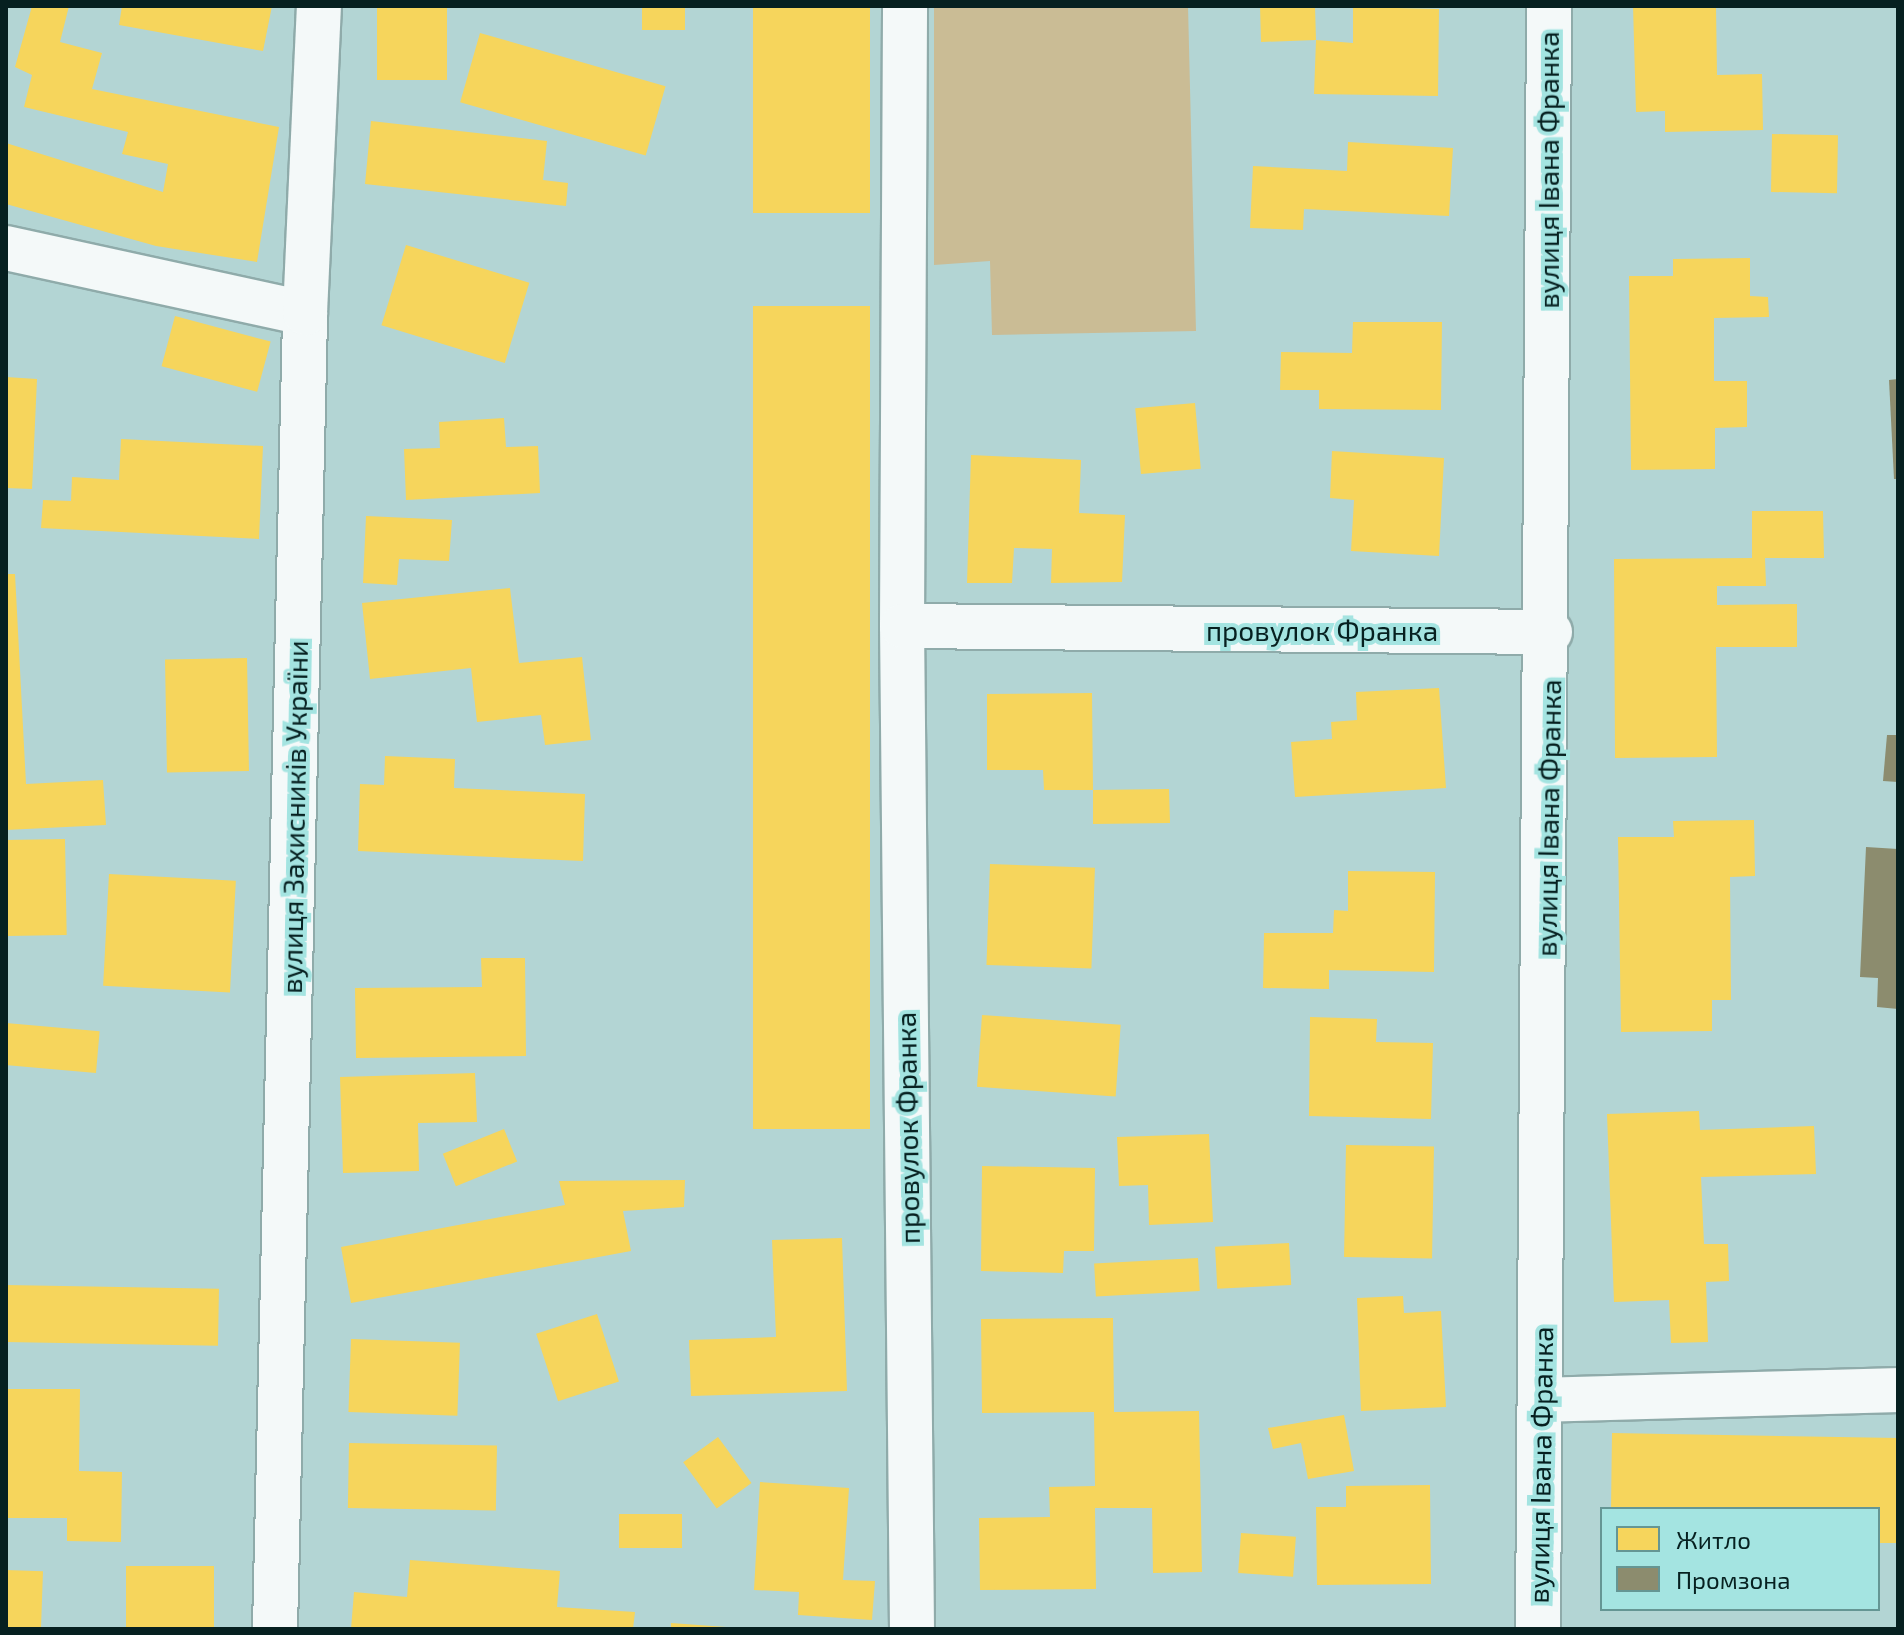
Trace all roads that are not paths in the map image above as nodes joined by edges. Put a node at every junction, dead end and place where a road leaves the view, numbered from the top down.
1 (319, 6) edge
2 (905, 6) edge
3 (1549, 6) edge
4 (6, 248) edge
5 (305, 313) junction
6 (902, 626) junction
7 (1550, 632) junction
8 (1898, 1390) edge
9 (1541, 1400) junction
10 (275, 1629) edge
11 (912, 1629) edge
12 (1538, 1629) edge

1 - 5 street, вулиця Захисників України
2 - 6 street, провулок Франка
3 - 7 street, вулиця Івана Франка
4 - 5 street
5 - 10 street, вулиця Захисників України
6 - 7 street, провулок Франка
6 - 11 street, провулок Франка
7 - 9 street, вулиця Івана Франка
8 - 9 street
9 - 12 street, вулиця Івана Франка

